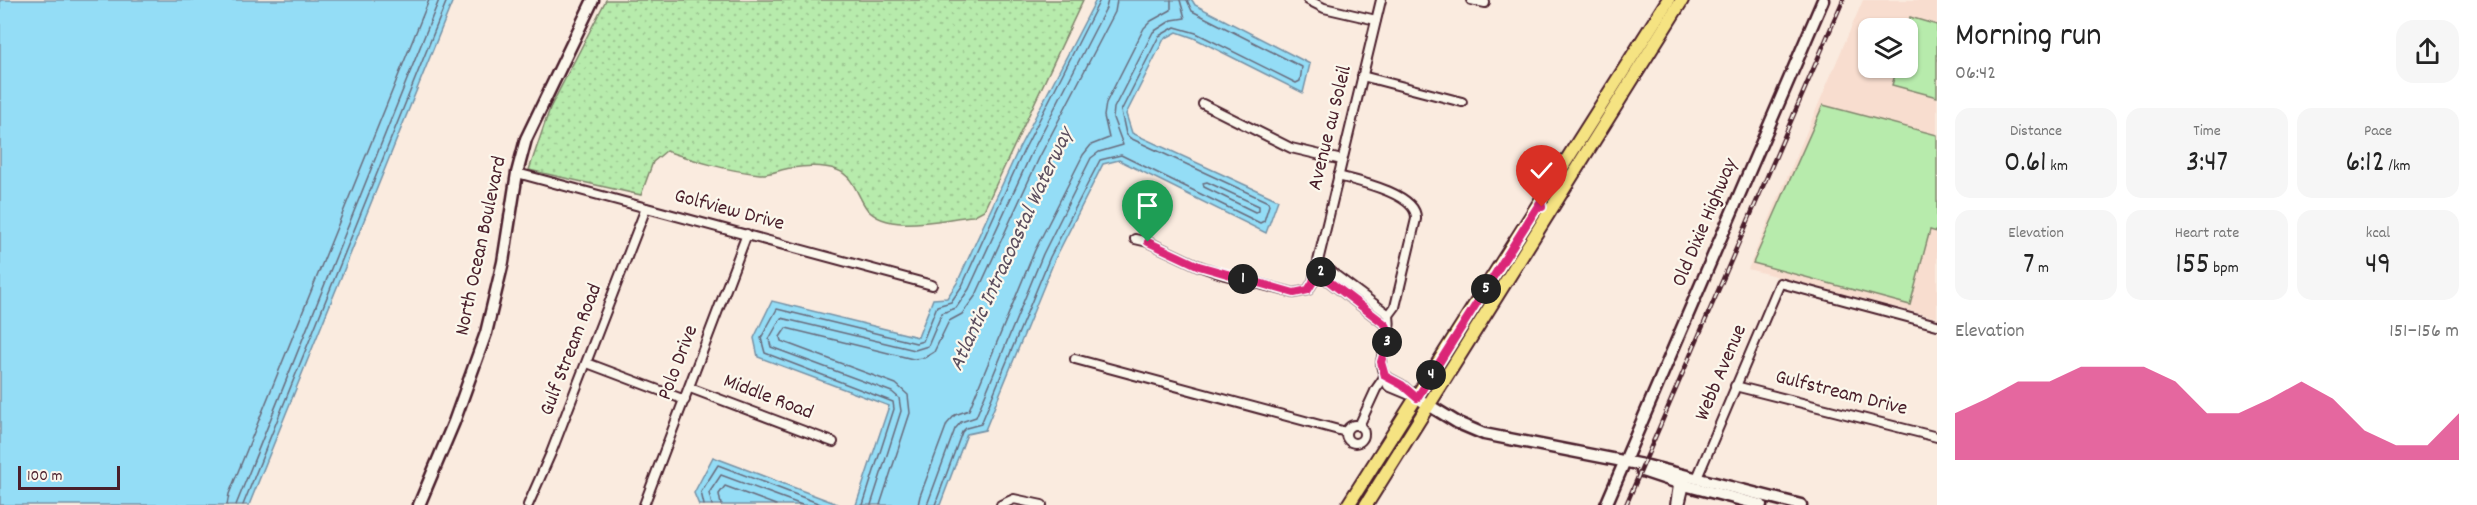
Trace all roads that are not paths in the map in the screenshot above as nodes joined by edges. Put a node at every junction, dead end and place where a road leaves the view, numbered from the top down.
1 (593, 0) edge
2 (1308, 0) edge
3 (1381, 0) edge
4 (1471, 0) edge
5 (1668, 0) edge
6 (1682, 0) edge
7 (1823, 0) edge
8 (1485, 3) dead end
9 (1376, 21) junction
10 (1362, 76) junction
11 (1462, 102) dead end
12 (1203, 104) dead end
13 (1342, 160) junction
14 (517, 173) junction
15 (1338, 176) junction
16 (1554, 182) junction
17 (1541, 201) junction
18 (1555, 202) junction
19 (646, 208) junction
20 (1538, 230) junction
21 (747, 234) junction
22 (1135, 239) dead end
23 (1317, 265) junction
24 (932, 285) dead end
25 (1389, 315) junction
26 (1937, 325) edge
27 (1390, 333) junction
28 (1075, 360) dead end
29 (587, 363) junction
30 (1385, 376) junction
31 (1735, 386) junction
32 (690, 388) junction
33 (685, 400) junction
34 (1422, 401) junction
35 (1359, 426) junction
36 (1346, 432) junction
37 (1937, 437) edge
38 (833, 441) dead end
39 (1624, 461) junction
40 (1685, 479) junction
41 (1002, 504) edge
42 (419, 505) edge
43 (528, 505) edge
44 (644, 505) edge
45 (1042, 505) edge
46 (1348, 505) edge
47 (1366, 505) edge
48 (1606, 505) edge
49 (1675, 505) edge
50 (1680, 505) edge
51 (1761, 505) edge
52 (1801, 505) edge

1 - 14 street, North Ocean Boulevard
2 - 9 street
3 - 9 street, Avenue au Soleil
4 - 8 street
5 - 16 main road
6 - 18 main road
7 - 39 street, Old Dixie Highway
9 - 10 street, Avenue au Soleil
10 - 11 street
10 - 13 street, Avenue au Soleil
12 - 13 street
13 - 15 street, Avenue au Soleil
14 - 19 street, Golfview Drive
14 - 42 street, North Ocean Boulevard
15 - 23 street, Avenue au Soleil
15 - 25 street
16 - 17 main road
16 - 18 main road
17 - 20 main road
17 - 34 main road
18 - 20 main road
19 - 21 street, Golfview Drive
19 - 29 street, Gulf Stream Road
20 - 34 main road
21 - 24 street, Golfview Drive
21 - 32 street, Polo Drive
22 - 23 street, Avenue au Soleil
23 - 25 street
23 - 27 street
25 - 27 street
26 - 31 street, Webb Avenue
27 - 30 street
28 - 36 street
29 - 33 street
29 - 43 street, Gulf Stream Road
30 - 34 street
30 - 35 street
31 - 37 street, Gulfstream Drive
31 - 40 street, Webb Avenue
32 - 33 street, Polo Drive
32 - 38 street, Middle Road
33 - 44 street, Polo Drive
34 - 39 street
34 - 46 main road
34 - 47 main road
35 - 36 street
35 - 36 street
39 - 40 street
39 - 48 street, Old Dixie Highway
40 - 49 street
40 - 50 street
40 - 51 street
40 - 52 street
41 - 45 street

